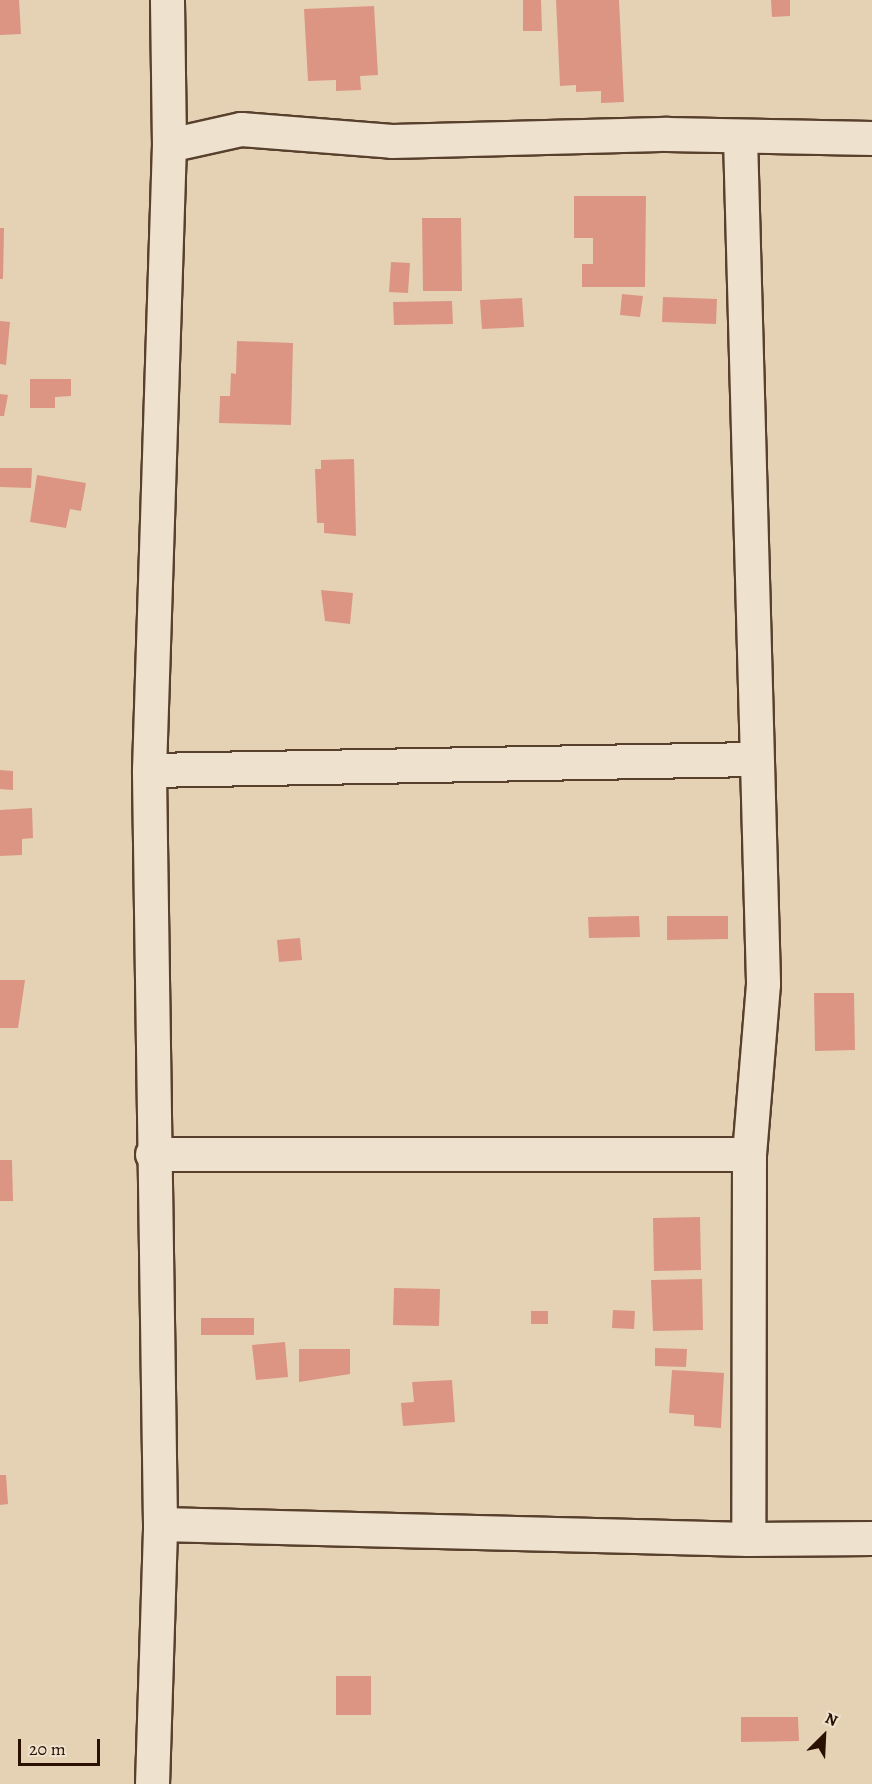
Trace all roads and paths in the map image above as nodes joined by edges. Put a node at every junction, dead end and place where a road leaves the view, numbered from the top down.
1 (167, 0) edge
2 (740, 137) junction
3 (872, 138) edge
4 (169, 145) junction
5 (755, 759) junction
6 (149, 770) junction
7 (152, 1154) junction
8 (749, 1154) junction
9 (160, 1524) junction
10 (872, 1538) edge
11 (748, 1539) junction
12 (152, 1784) edge

1 - 4 street
2 - 3 street
2 - 4 street
2 - 5 street
4 - 6 street
5 - 6 street
5 - 8 street
6 - 7 street
7 - 8 street
7 - 9 street
8 - 11 street
9 - 11 street
9 - 12 street
10 - 11 street

